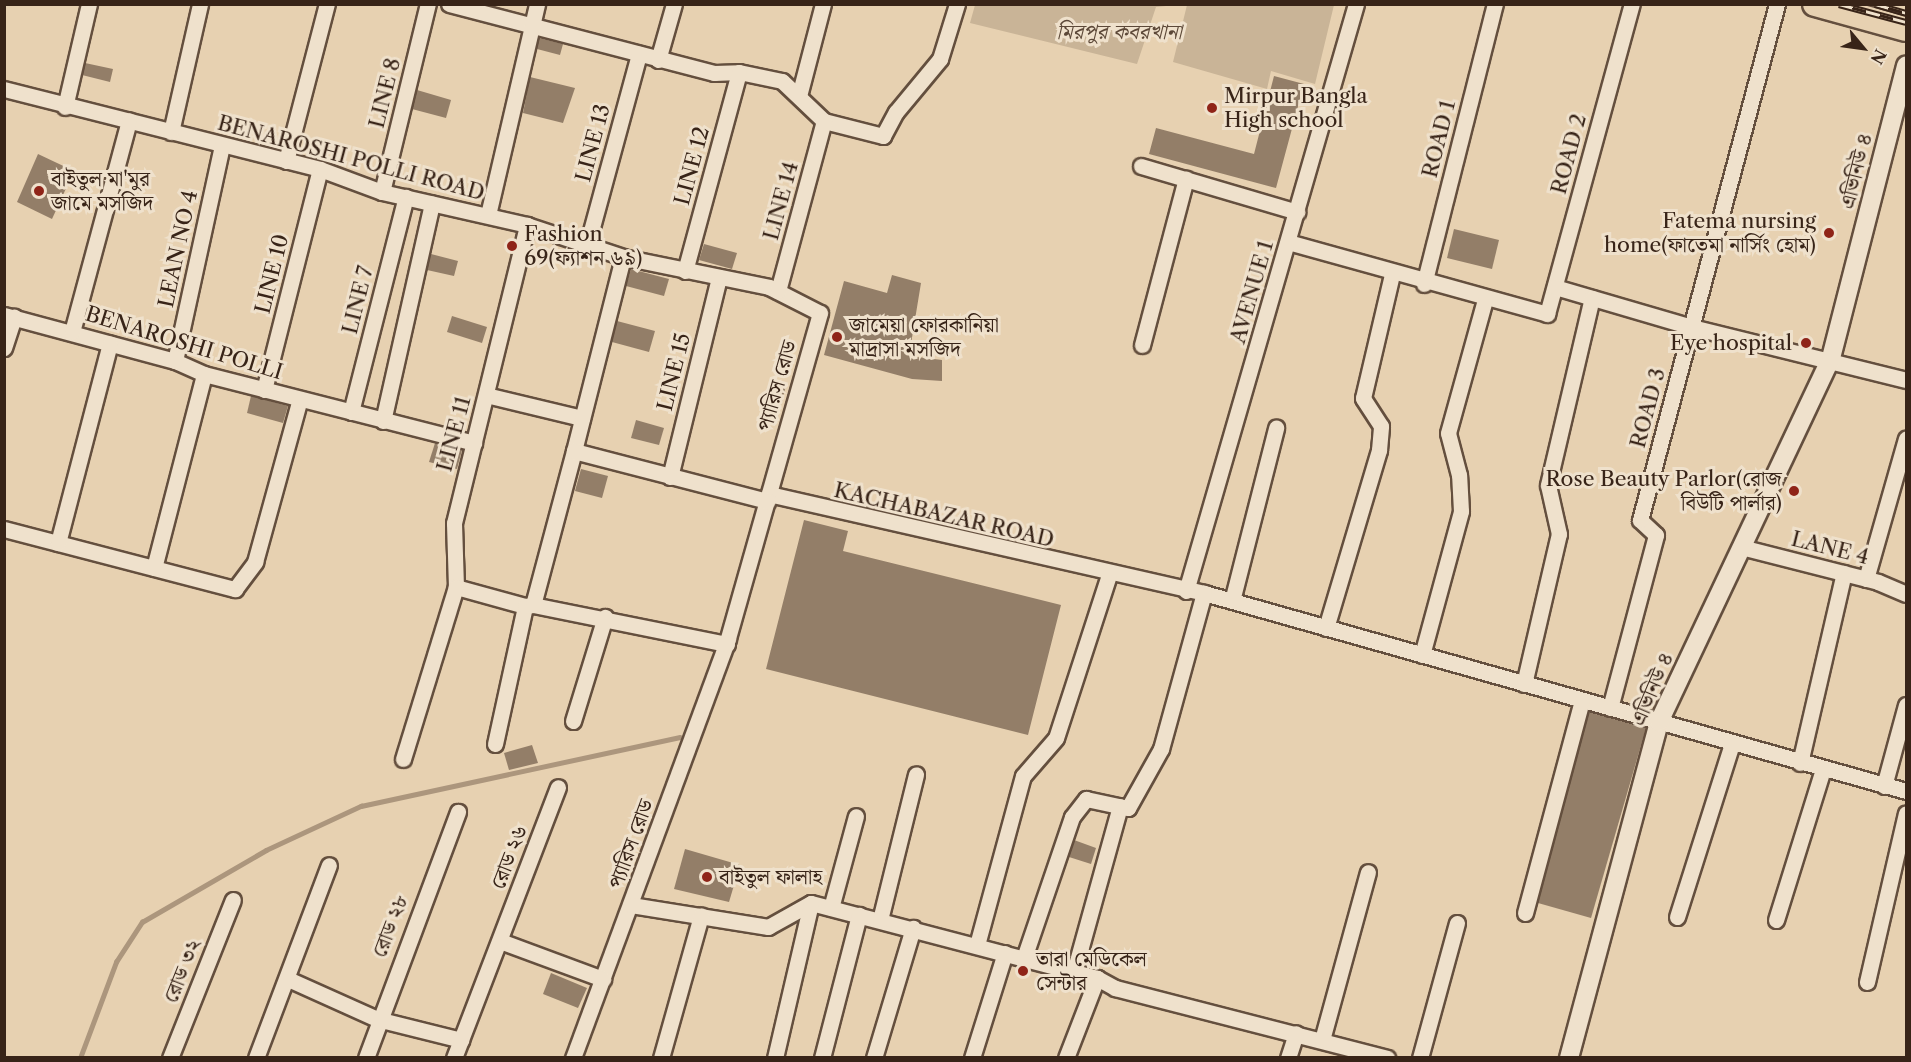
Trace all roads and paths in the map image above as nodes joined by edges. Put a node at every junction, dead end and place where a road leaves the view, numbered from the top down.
1 (88, 4) edge
2 (200, 4) edge
3 (327, 4) edge
4 (428, 4) edge
5 (449, 4) edge
6 (537, 4) edge
7 (674, 4) edge
8 (823, 4) edge
9 (957, 4) edge
10 (1356, 4) edge
11 (1495, 4) edge
12 (1632, 4) edge
13 (1777, 4) edge
14 (1815, 4) edge
15 (531, 27) junction
16 (1906, 29) edge
17 (639, 54) junction
18 (658, 60) junction
19 (1906, 65) edge
20 (739, 72) junction
21 (4, 89) edge
22 (799, 96) junction
23 (65, 107) junction
24 (129, 121) junction
25 (824, 121) junction
26 (171, 132) junction
27 (222, 145) junction
28 (286, 161) junction
29 (1141, 166) dead end
30 (320, 169) junction
31 (1186, 179) junction
32 (382, 192) junction
33 (406, 197) junction
34 (432, 203) junction
35 (1297, 212) junction
36 (488, 215) junction
37 (527, 225) junction
38 (588, 242) junction
39 (1288, 242) junction
40 (623, 257) junction
41 (685, 271) junction
42 (1392, 274) junction
43 (719, 277) junction
44 (1424, 284) junction
45 (1555, 287) junction
46 (778, 291) junction
47 (1592, 298) junction
48 (1485, 300) junction
49 (820, 313) joint
50 (9, 316) edge
51 (1692, 327) junction
52 (72, 332) junction
53 (110, 344) junction
54 (1142, 345) dead end
55 (4, 348) edge
56 (1831, 358) junction
57 (175, 361) junction
58 (204, 374) junction
59 (1906, 380) edge
60 (264, 390) junction
61 (486, 395) junction
62 (300, 399) junction
63 (351, 412) junction
64 (582, 418) junction
65 (383, 421) junction
66 (1276, 428) dead end
67 (1906, 439) edge
68 (474, 443) junction
69 (574, 451) junction
70 (670, 477) junction
71 (768, 498) junction
72 (4, 530) edge
73 (58, 543) junction
74 (1741, 547) junction
75 (154, 568) junction
76 (1844, 573) junction
77 (1109, 575) junction
78 (1866, 579) junction
79 (456, 587) junction
80 (1186, 591) junction
81 (1204, 593) junction
82 (1906, 594) edge
83 (1232, 602) junction
84 (529, 606) junction
85 (605, 617) junction
86 (1326, 628) junction
87 (727, 644) junction
88 (1422, 655) junction
89 (1524, 684) junction
90 (1582, 700) junction
91 (1906, 705) edge
92 (1610, 708) junction
93 (573, 721) dead end
94 (1659, 722) junction
95 (495, 744) dead end
96 (1732, 744) junction
97 (403, 759) dead end
98 (1800, 763) junction
99 (1823, 769) junction
100 (916, 774) dead end
101 (1884, 786) junction
102 (558, 787) dead end
103 (1906, 791) edge
104 (1120, 806) junction
105 (458, 812) dead end
106 (1906, 813) edge
107 (856, 816) dead end
108 (329, 865) dead end
109 (1368, 872) dead end
110 (233, 900) dead end
111 (811, 903) junction
112 (631, 905) junction
113 (831, 908) junction
114 (1525, 913) dead end
115 (859, 915) junction
116 (701, 916) junction
117 (1677, 917) dead end
118 (880, 920) junction
119 (1776, 920) dead end
120 (1457, 923) dead end
121 (913, 928) junction
122 (500, 941) junction
123 (977, 945) junction
124 (1005, 953) junction
125 (1024, 958) junction
126 (1074, 972) junction
127 (1097, 978) junction
128 (288, 979) junction
129 (603, 979) junction
130 (1867, 981) dead end
131 (377, 1018) junction
132 (1296, 1033) junction
133 (461, 1040) junction
134 (1322, 1040) junction
135 (170, 1058) edge
136 (256, 1058) edge
137 (366, 1058) edge
138 (454, 1058) edge
139 (573, 1058) edge
140 (661, 1058) edge
141 (775, 1058) edge
142 (822, 1058) edge
143 (874, 1058) edge
144 (972, 1058) edge
145 (1066, 1058) edge
146 (1288, 1058) edge
147 (1387, 1058) edge
148 (1420, 1058) edge
149 (1569, 1058) edge

1 - 23 street
2 - 26 street
3 - 28 street
4 - 32 street, LINE 8
5 - 15 street
6 - 15 street
7 - 18 street
8 - 22 street
9 - 25 street
10 - 35 street, AVENUE 1
11 - 44 street, ROAD 1
12 - 45 street, ROAD 2
13 - 51 street, ROAD 3
14 - 16 main road
15 - 17 street
15 - 36 street
17 - 18 street
17 - 38 street, LINE 13
18 - 20 street
19 - 56 street, এভিনিউ ৪
20 - 22 street
20 - 41 street, LINE 12
21 - 23 street, BENAROSHI POLLI ROAD
22 - 25 street
23 - 24 street, BENAROSHI POLLI ROAD
24 - 26 street, BENAROSHI POLLI ROAD
24 - 52 street
25 - 46 street, LINE 14
26 - 27 street, BENAROSHI POLLI ROAD
27 - 28 street, BENAROSHI POLLI ROAD
27 - 57 street, LEAN NO 4
28 - 30 street, BENAROSHI POLLI ROAD
29 - 31 street
30 - 32 street, BENAROSHI POLLI ROAD
30 - 60 street, LINE 10
31 - 35 street
31 - 54 street
32 - 33 street, BENAROSHI POLLI ROAD
33 - 34 street, BENAROSHI POLLI ROAD
33 - 63 street, LINE 7
34 - 36 street, BENAROSHI POLLI ROAD
34 - 65 street
35 - 39 street, AVENUE 1
36 - 37 street, BENAROSHI POLLI ROAD
37 - 38 street, BENAROSHI POLLI ROAD
37 - 61 street, LINE 11
38 - 40 street, BENAROSHI POLLI ROAD
39 - 42 street
39 - 80 street, AVENUE 1
40 - 41 street, BENAROSHI POLLI ROAD
40 - 64 street
41 - 43 street, BENAROSHI POLLI ROAD
42 - 44 street
42 - 86 street
43 - 46 street, BENAROSHI POLLI ROAD
43 - 70 street, LINE 15
44 - 48 street
45 - 47 street
45 - 48 street, ROAD 2
46 - 49 street, BENAROSHI POLLI ROAD
47 - 51 street
47 - 89 street
48 - 88 street
49 - 71 street, প্যারিস রোড
50 - 52 street, BENAROSHI POLLI
50 - 55 street
51 - 56 street
51 - 92 street, ROAD 3
52 - 53 street, BENAROSHI POLLI
53 - 57 street, BENAROSHI POLLI
53 - 73 street
56 - 59 street
56 - 74 street, এভিনিউ ৪
57 - 58 street, BENAROSHI POLLI
58 - 60 street, BENAROSHI POLLI
58 - 75 street
60 - 62 street, BENAROSHI POLLI
61 - 64 street
61 - 68 street, LINE 11
62 - 63 street, BENAROSHI POLLI
62 - 75 street
63 - 65 street, BENAROSHI POLLI
64 - 69 street
65 - 68 street, BENAROSHI POLLI
66 - 83 street
67 - 78 street
68 - 79 street, LINE 11
69 - 70 street, KACHABAZAR ROAD
69 - 84 street
70 - 71 street, KACHABAZAR ROAD
71 - 77 street, KACHABAZAR ROAD
71 - 87 street, প্যারিস রোড
72 - 73 street
73 - 75 street
74 - 76 street, LANE 4
74 - 94 street, এভিনিউ ৪
76 - 78 street, LANE 4
76 - 98 street
77 - 80 street, KACHABAZAR ROAD
77 - 123 street
78 - 82 street, LANE 4
79 - 84 street
79 - 97 street
80 - 81 street, KACHABAZAR ROAD
81 - 83 street, KACHABAZAR ROAD
81 - 104 street
83 - 86 street, KACHABAZAR ROAD
84 - 85 street
84 - 95 street
85 - 87 street
85 - 93 street
86 - 88 street, KACHABAZAR ROAD
87 - 112 street, প্যারিস রোড
88 - 89 street, KACHABAZAR ROAD
89 - 90 street, KACHABAZAR ROAD
90 - 92 street, KACHABAZAR ROAD
90 - 114 street
91 - 101 street
92 - 94 street, KACHABAZAR ROAD
94 - 96 street, KACHABAZAR ROAD
94 - 149 street, এভিনিউ ৪
96 - 98 street, KACHABAZAR ROAD
96 - 117 street
98 - 99 street, KACHABAZAR ROAD
99 - 101 street, KACHABAZAR ROAD
99 - 119 street
100 - 118 street
101 - 103 street, KACHABAZAR ROAD
102 - 122 street, রোড ২৬
104 - 125 street
104 - 126 street
105 - 131 street, রোড ২৮
106 - 130 street
107 - 113 street
108 - 128 street
109 - 134 street
110 - 135 street, রোড ৩২
111 - 113 street
111 - 116 street
111 - 141 street
112 - 116 street
112 - 129 street, প্যারিস রোড
113 - 115 street
115 - 118 street
115 - 142 street
116 - 140 street
118 - 121 street
120 - 148 street
121 - 123 street
121 - 143 street
122 - 129 street
122 - 133 street, রোড ২৬
123 - 124 street
124 - 125 street
124 - 144 street
125 - 126 street
126 - 127 street
127 - 132 street
127 - 145 street
128 - 131 street
128 - 136 street
129 - 139 street, প্যারিস রোড
131 - 133 street
131 - 137 street, রোড ২৮
132 - 134 street
132 - 146 street
133 - 138 street, রোড ২৬
134 - 147 street

